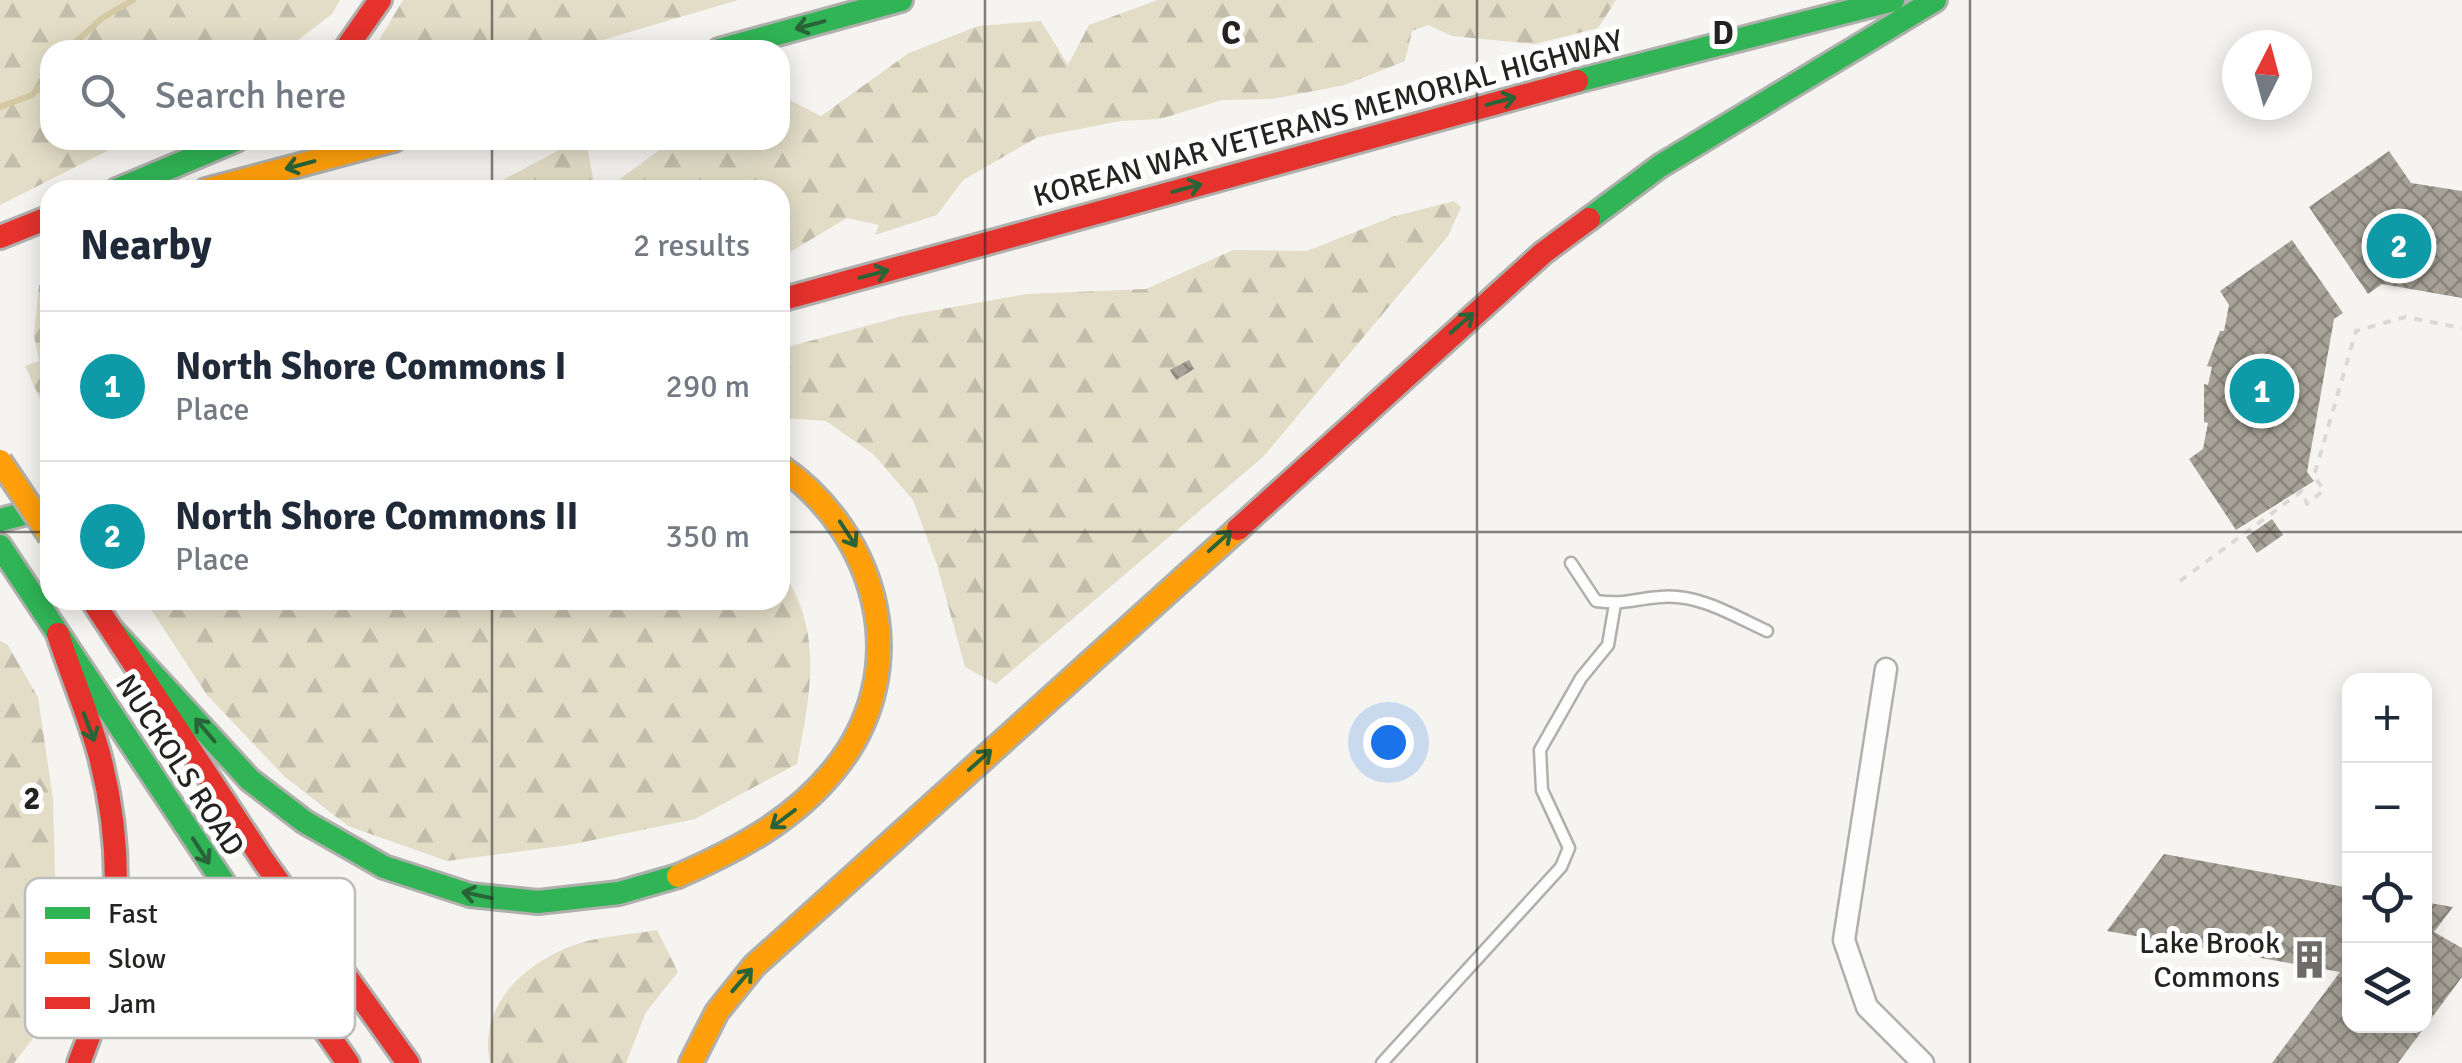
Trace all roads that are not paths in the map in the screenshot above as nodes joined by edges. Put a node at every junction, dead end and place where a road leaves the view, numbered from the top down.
1 (380, 0) edge
2 (901, 0) edge
3 (1893, 0) edge
4 (1934, 0) edge
5 (352, 40) edge
6 (756, 40) edge
7 (212, 150) edge
8 (356, 150) edge
9 (141, 180) edge
10 (244, 180) edge
11 (40, 221) edge
12 (40, 235) edge
13 (0, 237) edge
14 (0, 245) edge
15 (790, 297) edge
16 (0, 461) edge
17 (790, 474) edge
18 (40, 510) edge
19 (0, 520) edge
20 (40, 521) edge
21 (0, 546) edge
22 (1572, 563) dead end
23 (1615, 604) junction
24 (40, 607) edge
25 (42, 610) edge
26 (99, 610) edge
27 (54, 629) junction
28 (113, 631) junction
29 (1768, 631) dead end
30 (1886, 669) dead end
31 (120, 878) edge
32 (219, 878) edge
33 (275, 878) edge
34 (355, 989) edge
35 (89, 1038) edge
36 (330, 1038) edge
37 (79, 1063) edge
38 (348, 1063) edge
39 (408, 1063) edge
40 (690, 1063) edge
41 (1382, 1063) edge
42 (1923, 1063) edge

1 - 5 main road
2 -> 6 main road
15 -> 3 main road, KOREAN WAR VETERANS MEMORIAL HIGHWAY
40 -> 4 main road
7 - 9 main road
8 -> 10 main road
11 - 13 main road
12 - 14 main road
16 - 20 main road, bridge
17 -> 28 main road
18 - 19 main road
21 - 24 main road, NUCKOLS ROAD
22 - 23 lane
23 - 29 lane
23 - 41 lane
25 - 27 main road, NUCKOLS ROAD
26 - 28 main road, NUCKOLS ROAD
27 -> 31 main road
27 -> 32 main road, NUCKOLS ROAD
28 - 33 main road, NUCKOLS ROAD
30 - 42 street
34 - 39 main road, NUCKOLS ROAD
35 -> 37 main road
36 -> 38 main road, NUCKOLS ROAD

